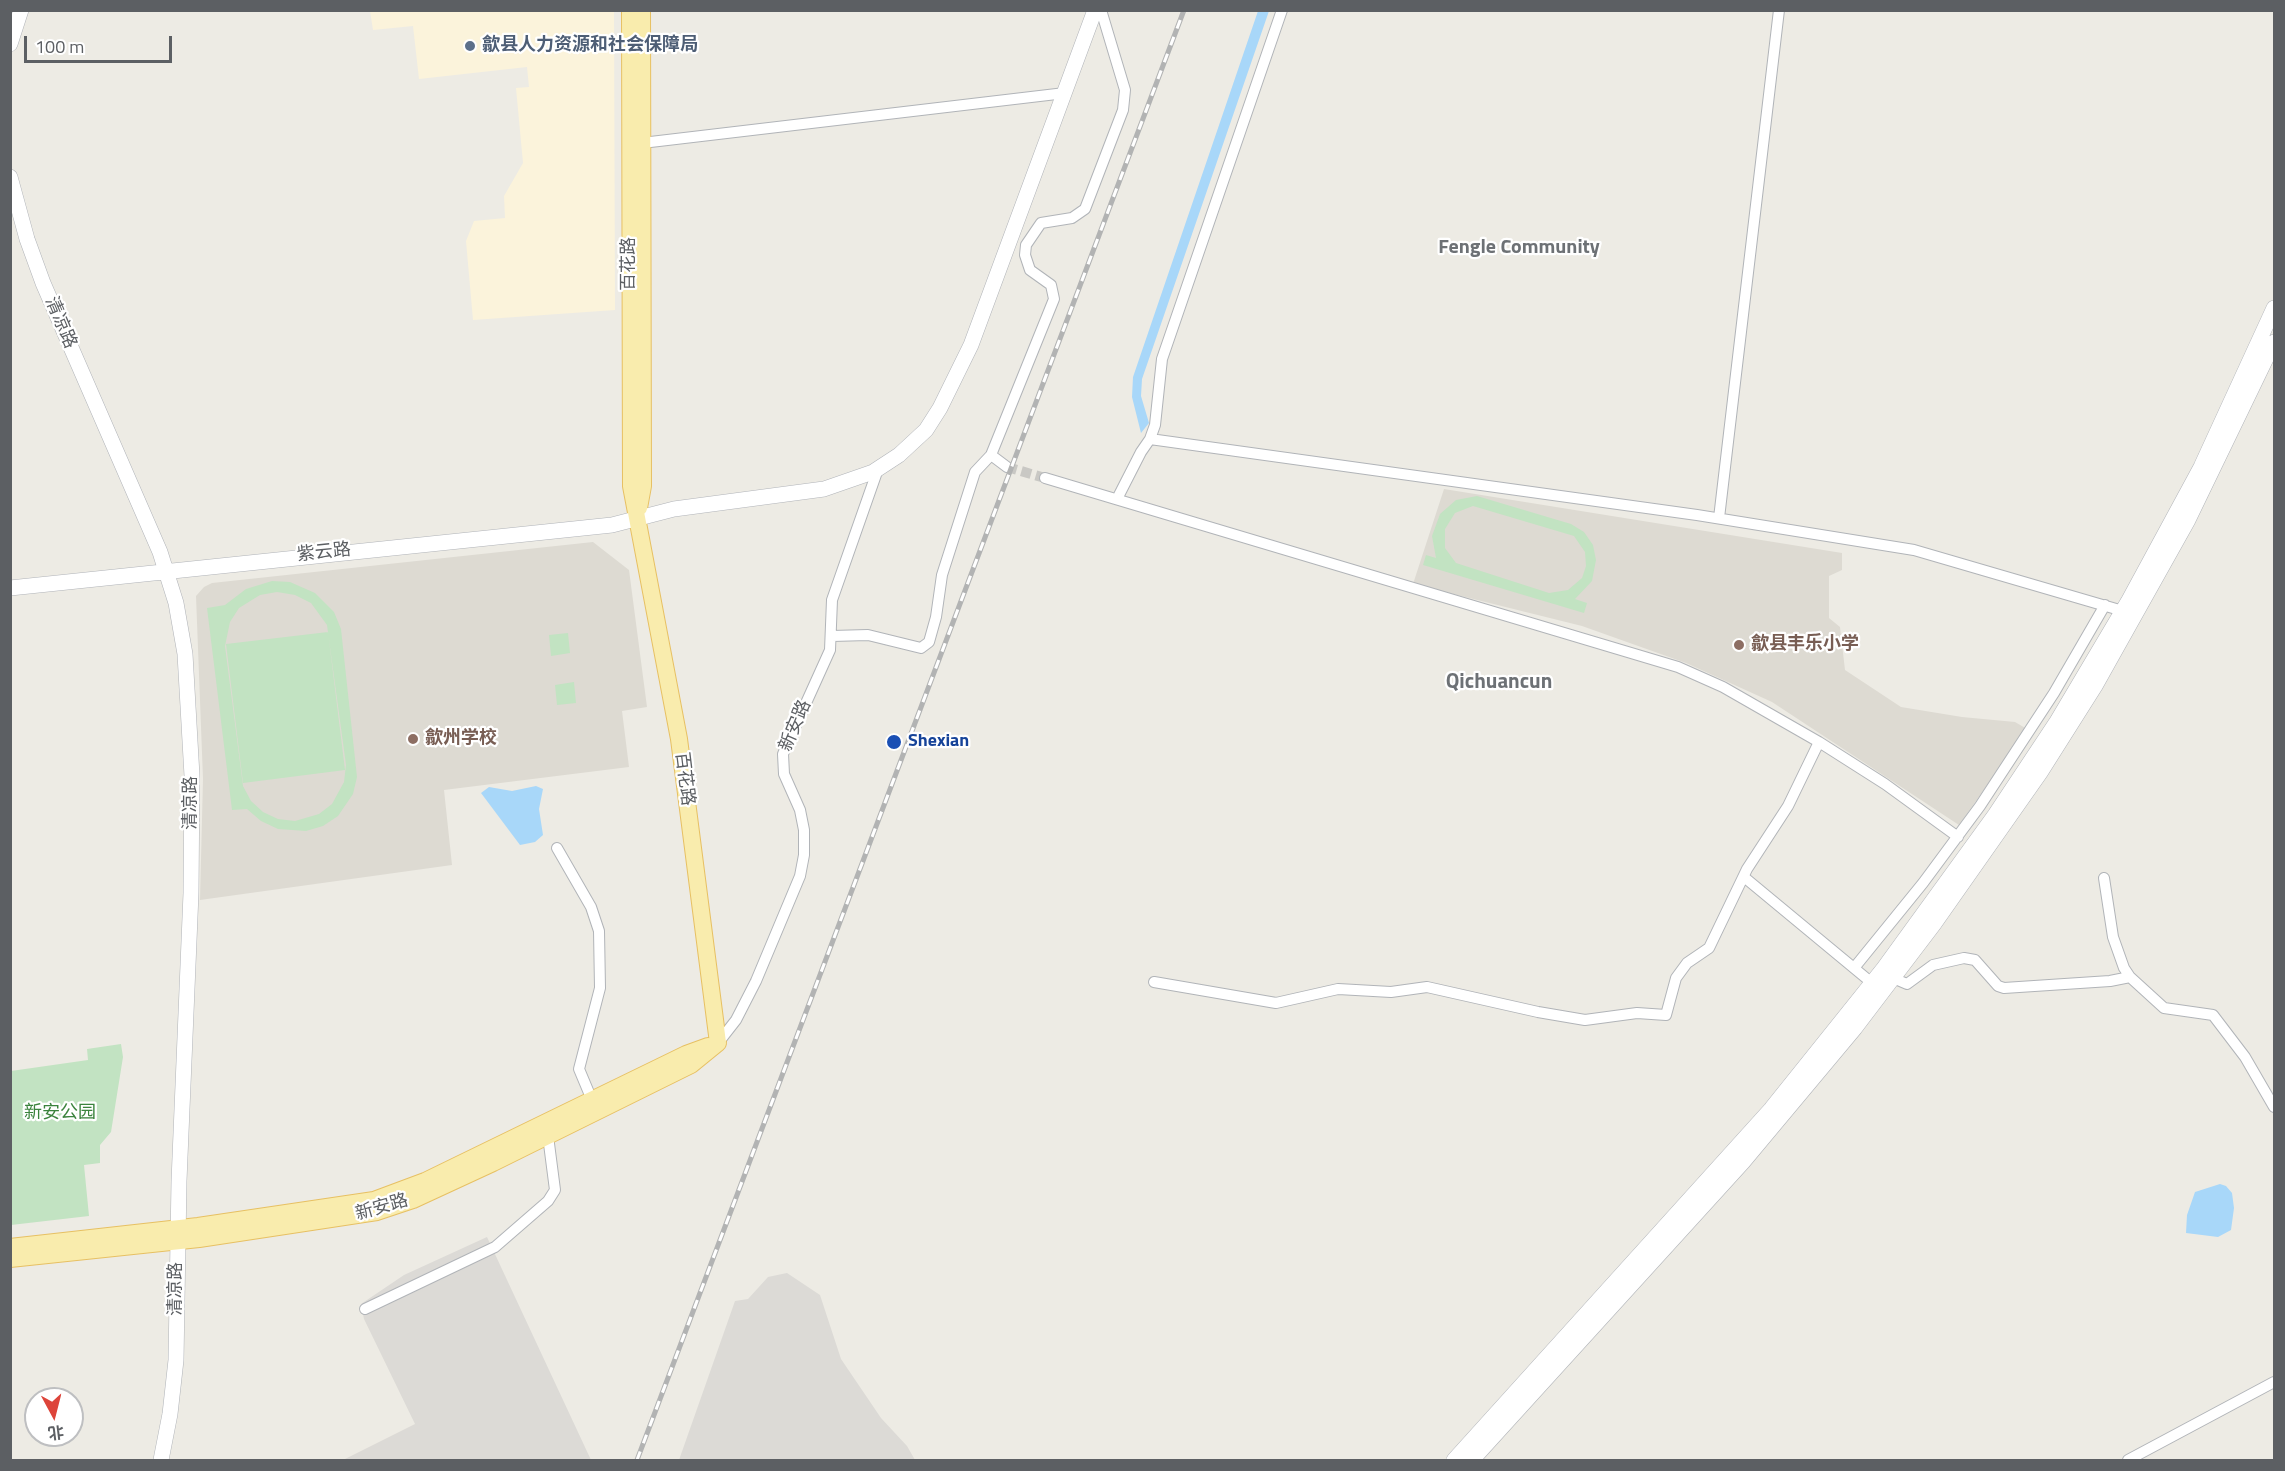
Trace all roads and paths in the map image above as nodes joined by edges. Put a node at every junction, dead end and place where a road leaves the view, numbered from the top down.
1 (21, 10) edge
2 (630, 10) edge
3 (642, 10) edge
4 (1095, 10) edge
5 (1101, 10) edge
6 (1282, 10) edge
7 (1779, 10) edge
8 (10, 44) edge
9 (1065, 93) junction
10 (642, 143) junction
11 (10, 177) edge
12 (2274, 308) edge
13 (2274, 342) edge
14 (1150, 439) junction
15 (991, 455) junction
16 (1007, 467) tunnel mouth
17 (878, 469) junction
18 (1045, 478) tunnel mouth
19 (1118, 499) junction
20 (637, 518) junction
21 (1719, 518) junction
22 (166, 570) junction
23 (10, 588) edge
24 (2105, 605) junction
25 (2123, 611) junction
26 (832, 636) junction
27 (1819, 742) junction
28 (1958, 837) junction
29 (557, 848) dead end
30 (1744, 877) junction
31 (2104, 878) dead end
32 (1854, 968) junction
33 (2130, 977) junction
34 (1893, 978) junction
35 (1154, 982) dead end
36 (1872, 983) junction
37 (718, 1043) junction
38 (592, 1100) junction
39 (2274, 1107) edge
40 (548, 1136) junction
41 (177, 1235) junction
42 (10, 1247) edge
43 (10, 1260) edge
44 (365, 1309) dead end
45 (2274, 1382) edge
46 (161, 1461) edge
47 (1454, 1461) edge
48 (1472, 1461) edge
49 (2128, 1461) edge

1 - 8 main road
2 - 20 main road, 百花路
3 - 10 main road, 百花路
4 - 9 main road, 紫云路
5 - 15 street
6 - 14 street
7 - 21 street
9 - 10 street
9 - 17 main road, 紫云路
10 - 20 main road, 百花路
11 - 22 main road, 清凉路
12 - 25 main road
13 - 34 main road
14 - 19 street
14 - 21 street
15 - 16 street
15 - 26 street
17 - 20 main road, 紫云路
17 - 26 street, 新安路
18 - 19 street
19 - 27 street
20 - 22 main road, 紫云路
20 - 37 main road, 百花路
21 - 24 street
22 - 23 main road, 紫云路
22 - 41 main road, 清凉路
24 - 25 street
24 - 28 street
25 - 36 main road
26 - 37 street, 新安路
27 - 28 street
27 - 30 street
28 - 32 street
29 - 38 street
30 - 32 street
30 - 35 street
31 - 33 street
32 - 36 street
33 - 34 street
33 - 39 street
34 - 48 main road
36 - 47 main road
37 - 38 main road, 新安路
37 - 40 main road, 新安路
38 - 41 main road, 新安路
40 - 41 main road, 新安路
40 - 44 street
41 - 42 main road, 新安路
41 - 43 main road, 新安路
41 - 46 main road, 清凉路
45 - 49 street

